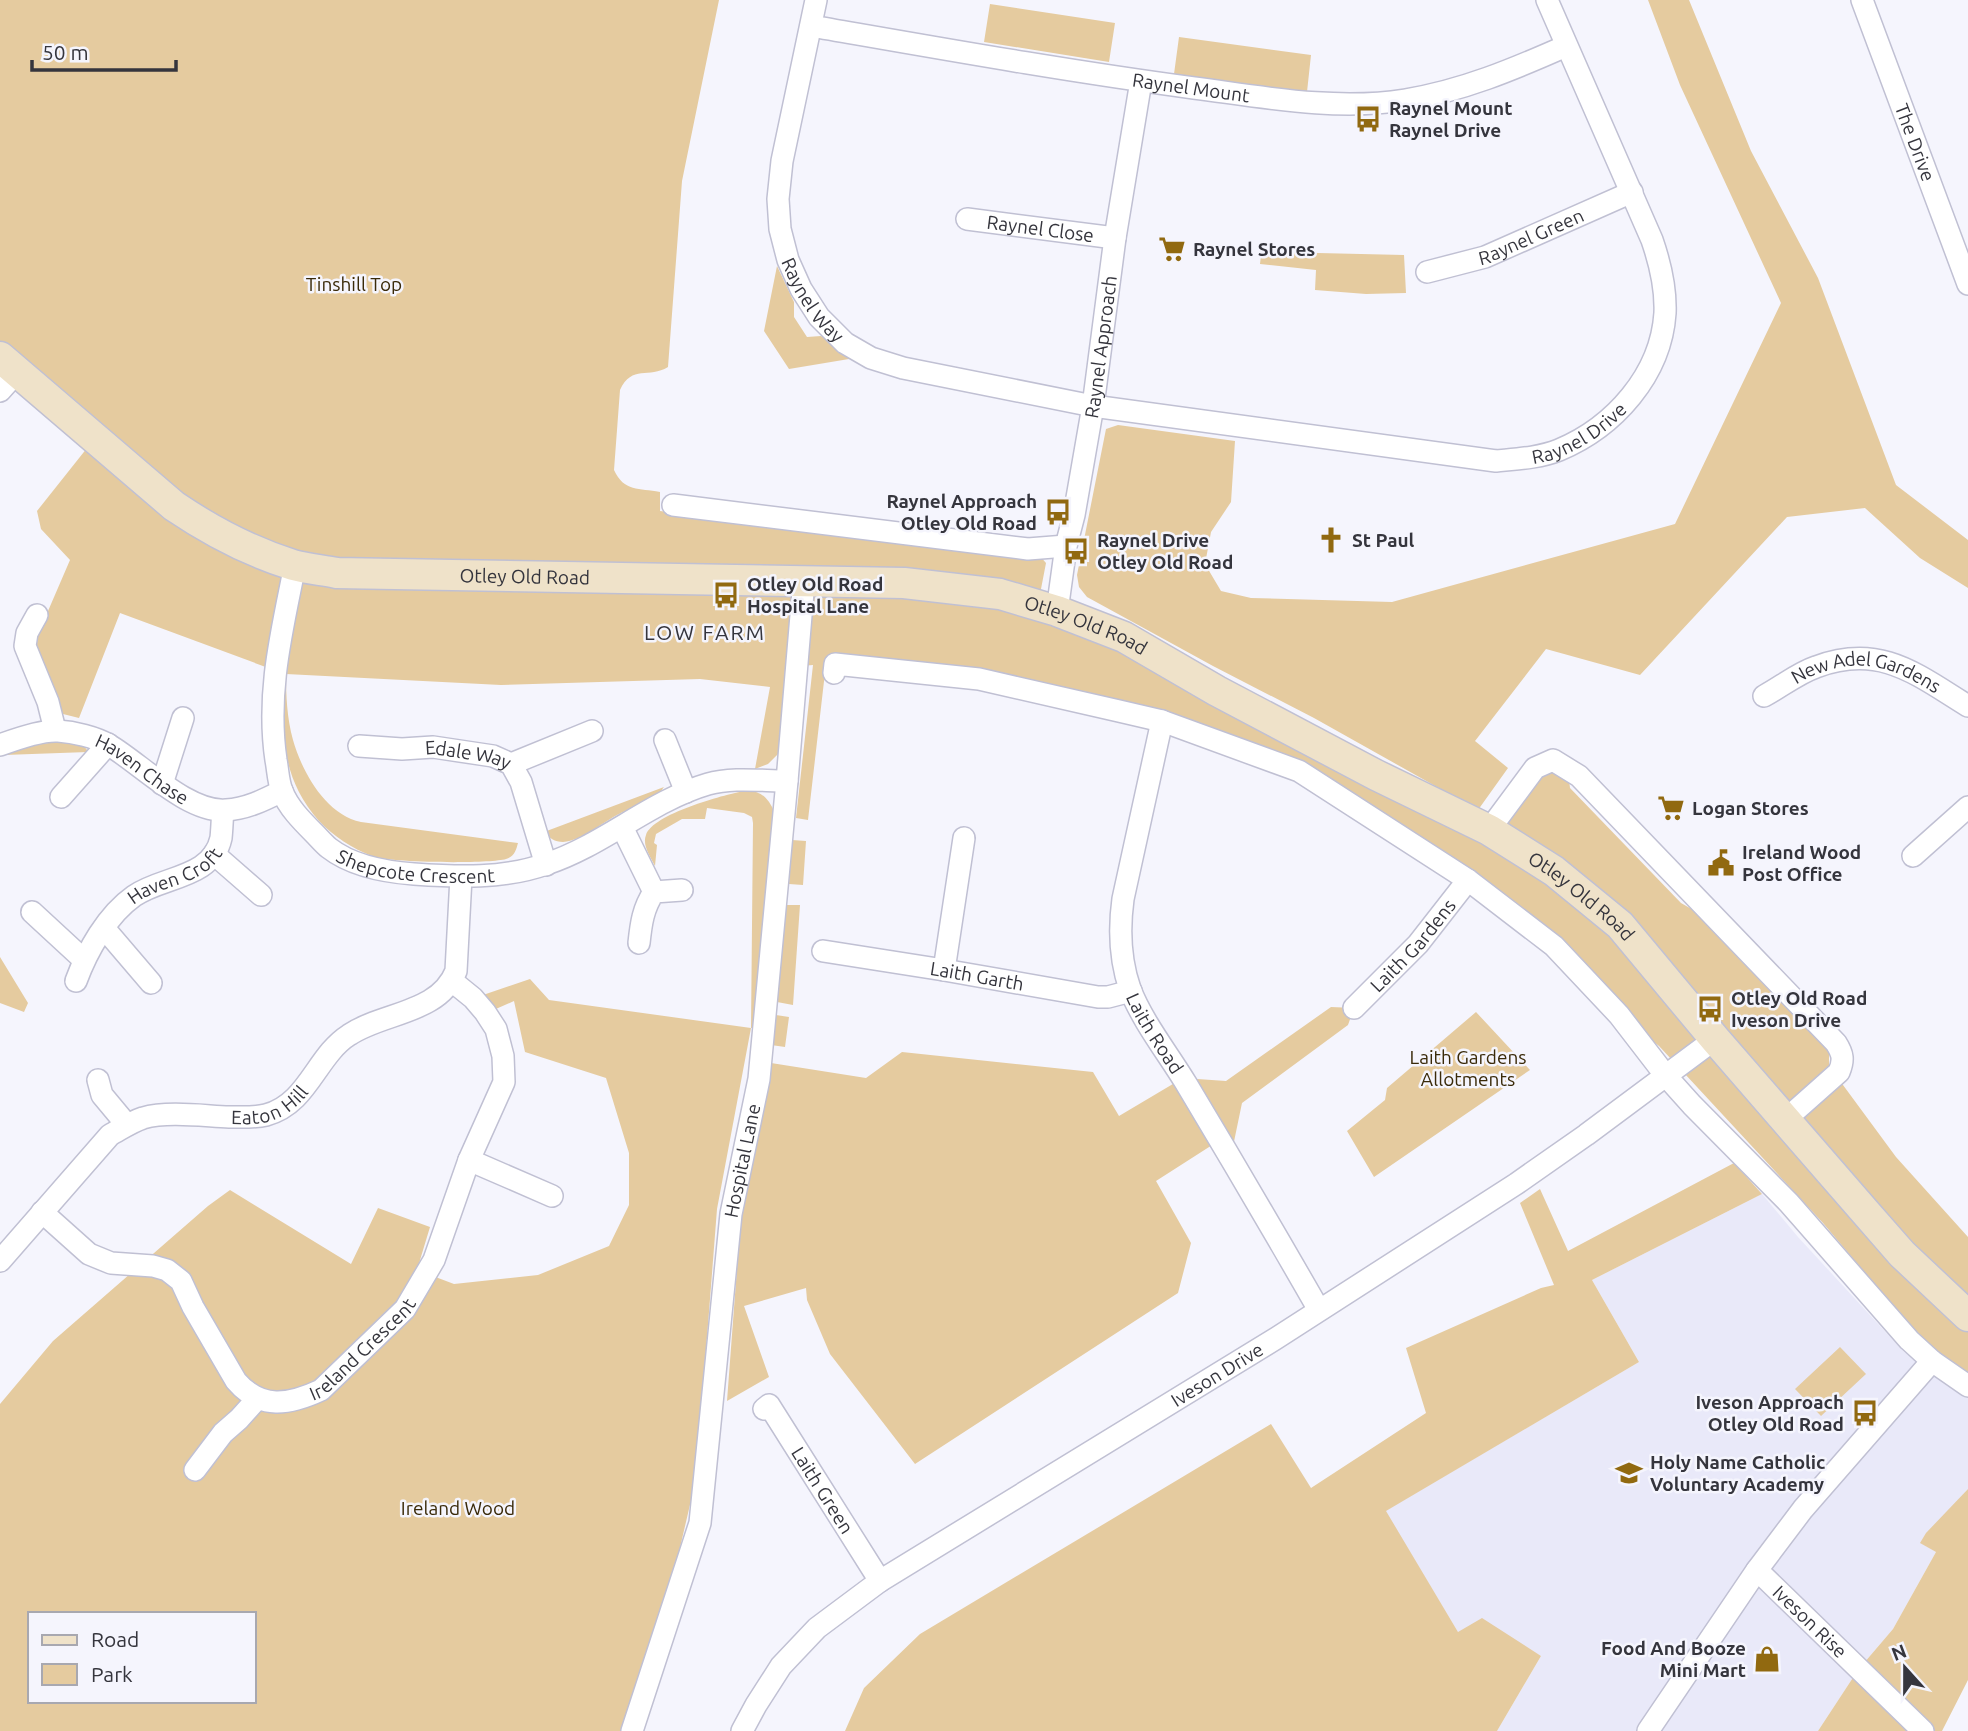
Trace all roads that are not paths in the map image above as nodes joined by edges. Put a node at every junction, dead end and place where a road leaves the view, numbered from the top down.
1 (816, 0) edge
2 (1546, 0) edge
3 (1862, 0) edge
4 (811, 26) junction
5 (1566, 46) junction
6 (1140, 81) junction
7 (1632, 192) junction
8 (967, 219) dead end
9 (1115, 238) junction
10 (1427, 272) dead end
11 (1968, 284) edge
12 (6, 373) edge
13 (1093, 406) junction
14 (673, 506) dead end
15 (1066, 546) junction
16 (295, 565) junction
17 (804, 580) junction
18 (1056, 611) junction
19 (37, 615) dead end
20 (834, 673) dead end
21 (1764, 696) dead end
22 (1968, 706) edge
23 (183, 718) dead end
24 (1162, 721) junction
25 (55, 730) junction
26 (592, 731) dead end
27 (665, 740) dead end
28 (108, 744) junction
29 (0, 745) edge
30 (359, 746) dead end
31 (511, 764) junction
32 (787, 781) junction
33 (162, 784) junction
34 (282, 791) junction
35 (686, 792) junction
36 (61, 797) dead end
37 (1968, 807) edge
38 (223, 811) junction
39 (622, 827) junction
40 (1489, 830) junction
41 (964, 838) dead end
42 (214, 854) junction
43 (1913, 856) dead end
44 (546, 864) junction
45 (461, 877) junction
46 (1468, 880) junction
47 (682, 890) dead end
48 (654, 892) junction
49 (261, 895) dead end
50 (32, 912) dead end
51 (104, 928) junction
52 (639, 943) dead end
53 (823, 951) dead end
54 (84, 960) junction
55 (944, 970) junction
56 (76, 981) dead end
57 (452, 981) junction
58 (151, 982) dead end
59 (1131, 991) junction
60 (1354, 1007) dead end
61 (1715, 1039) junction
62 (1666, 1076) junction
63 (98, 1080) dead end
64 (1786, 1119) junction
65 (127, 1125) junction
66 (470, 1160) junction
67 (552, 1196) dead end
68 (42, 1212) junction
69 (0, 1261) edge
70 (1320, 1310) junction
71 (1968, 1316) edge
72 (1932, 1361) junction
73 (1968, 1386) edge
74 (257, 1399) junction
75 (764, 1409) dead end
76 (195, 1470) dead end
77 (1757, 1570) junction
78 (880, 1581) junction
79 (632, 1731) edge
80 (742, 1731) edge
81 (1648, 1731) edge
82 (1923, 1731) edge

1 - 4 street, Raynel Way
2 - 5 street, Raynel Drive
3 - 11 street, The Drive
4 - 6 street, Raynel Mount
4 - 13 street, Raynel Way
5 - 6 street, Raynel Mount
5 - 7 street, Raynel Drive
6 - 9 street, Raynel Approach
7 - 10 street, Raynel Green
7 - 13 street, Raynel Drive
8 - 9 street, Raynel Close
9 - 13 street, Raynel Approach
12 - 16 street, Otley Old Road
13 - 15 street, Raynel Approach
14 - 15 street
15 - 18 street, Raynel Approach
16 - 17 street, Otley Old Road
16 - 34 street, Shepcote Crescent
17 - 18 street, Otley Old Road
17 - 32 street, Hospital Lane
18 - 40 street, Otley Old Road
19 - 25 street
20 - 24 street
21 - 22 street, New Adel Gardens
23 - 33 street
24 - 46 street
24 - 59 street, Laith Road
25 - 28 street, Haven Chase
25 - 29 street, Haven Chase
26 - 31 street
27 - 35 street
28 - 33 street, Haven Chase
28 - 36 street
30 - 31 street, Edale Way
31 - 44 street, Edale Way
32 - 35 street, Shepcote Crescent
32 - 79 street, Hospital Lane
33 - 38 street, Haven Chase
34 - 38 street
34 - 45 street, Shepcote Crescent
35 - 39 street, Shepcote Crescent
37 - 43 street
38 - 42 street, Haven Croft
39 - 44 street, Shepcote Crescent
39 - 48 street
40 - 61 street, Otley Old Road
40 - 64 street
41 - 55 street
42 - 49 street
42 - 51 street, Haven Croft
44 - 45 street, Shepcote Crescent
45 - 57 street
46 - 60 street, Laith Gardens
46 - 62 street
47 - 48 street
48 - 52 street
50 - 54 street
51 - 54 street, Haven Croft
51 - 58 street
53 - 55 street, Laith Garth
54 - 56 street, Haven Croft
55 - 59 street, Laith Garth
57 - 65 street, Eaton Hill
57 - 66 street, Ireland Crescent
59 - 70 street, Laith Road
61 - 62 street, Iveson Drive
61 - 64 street, Otley Old Road
62 - 70 street, Iveson Drive
62 - 72 street
63 - 65 street
64 - 71 street, Otley Old Road
65 - 68 street, Eaton Hill
66 - 67 street
66 - 74 street, Ireland Crescent
68 - 69 street, Eaton Hill
68 - 74 street
70 - 78 street, Iveson Drive
72 - 73 street
72 - 77 street
74 - 76 street
75 - 78 street, Laith Green
77 - 81 street
77 - 82 street, Iveson Rise
78 - 80 street, Iveson Drive

